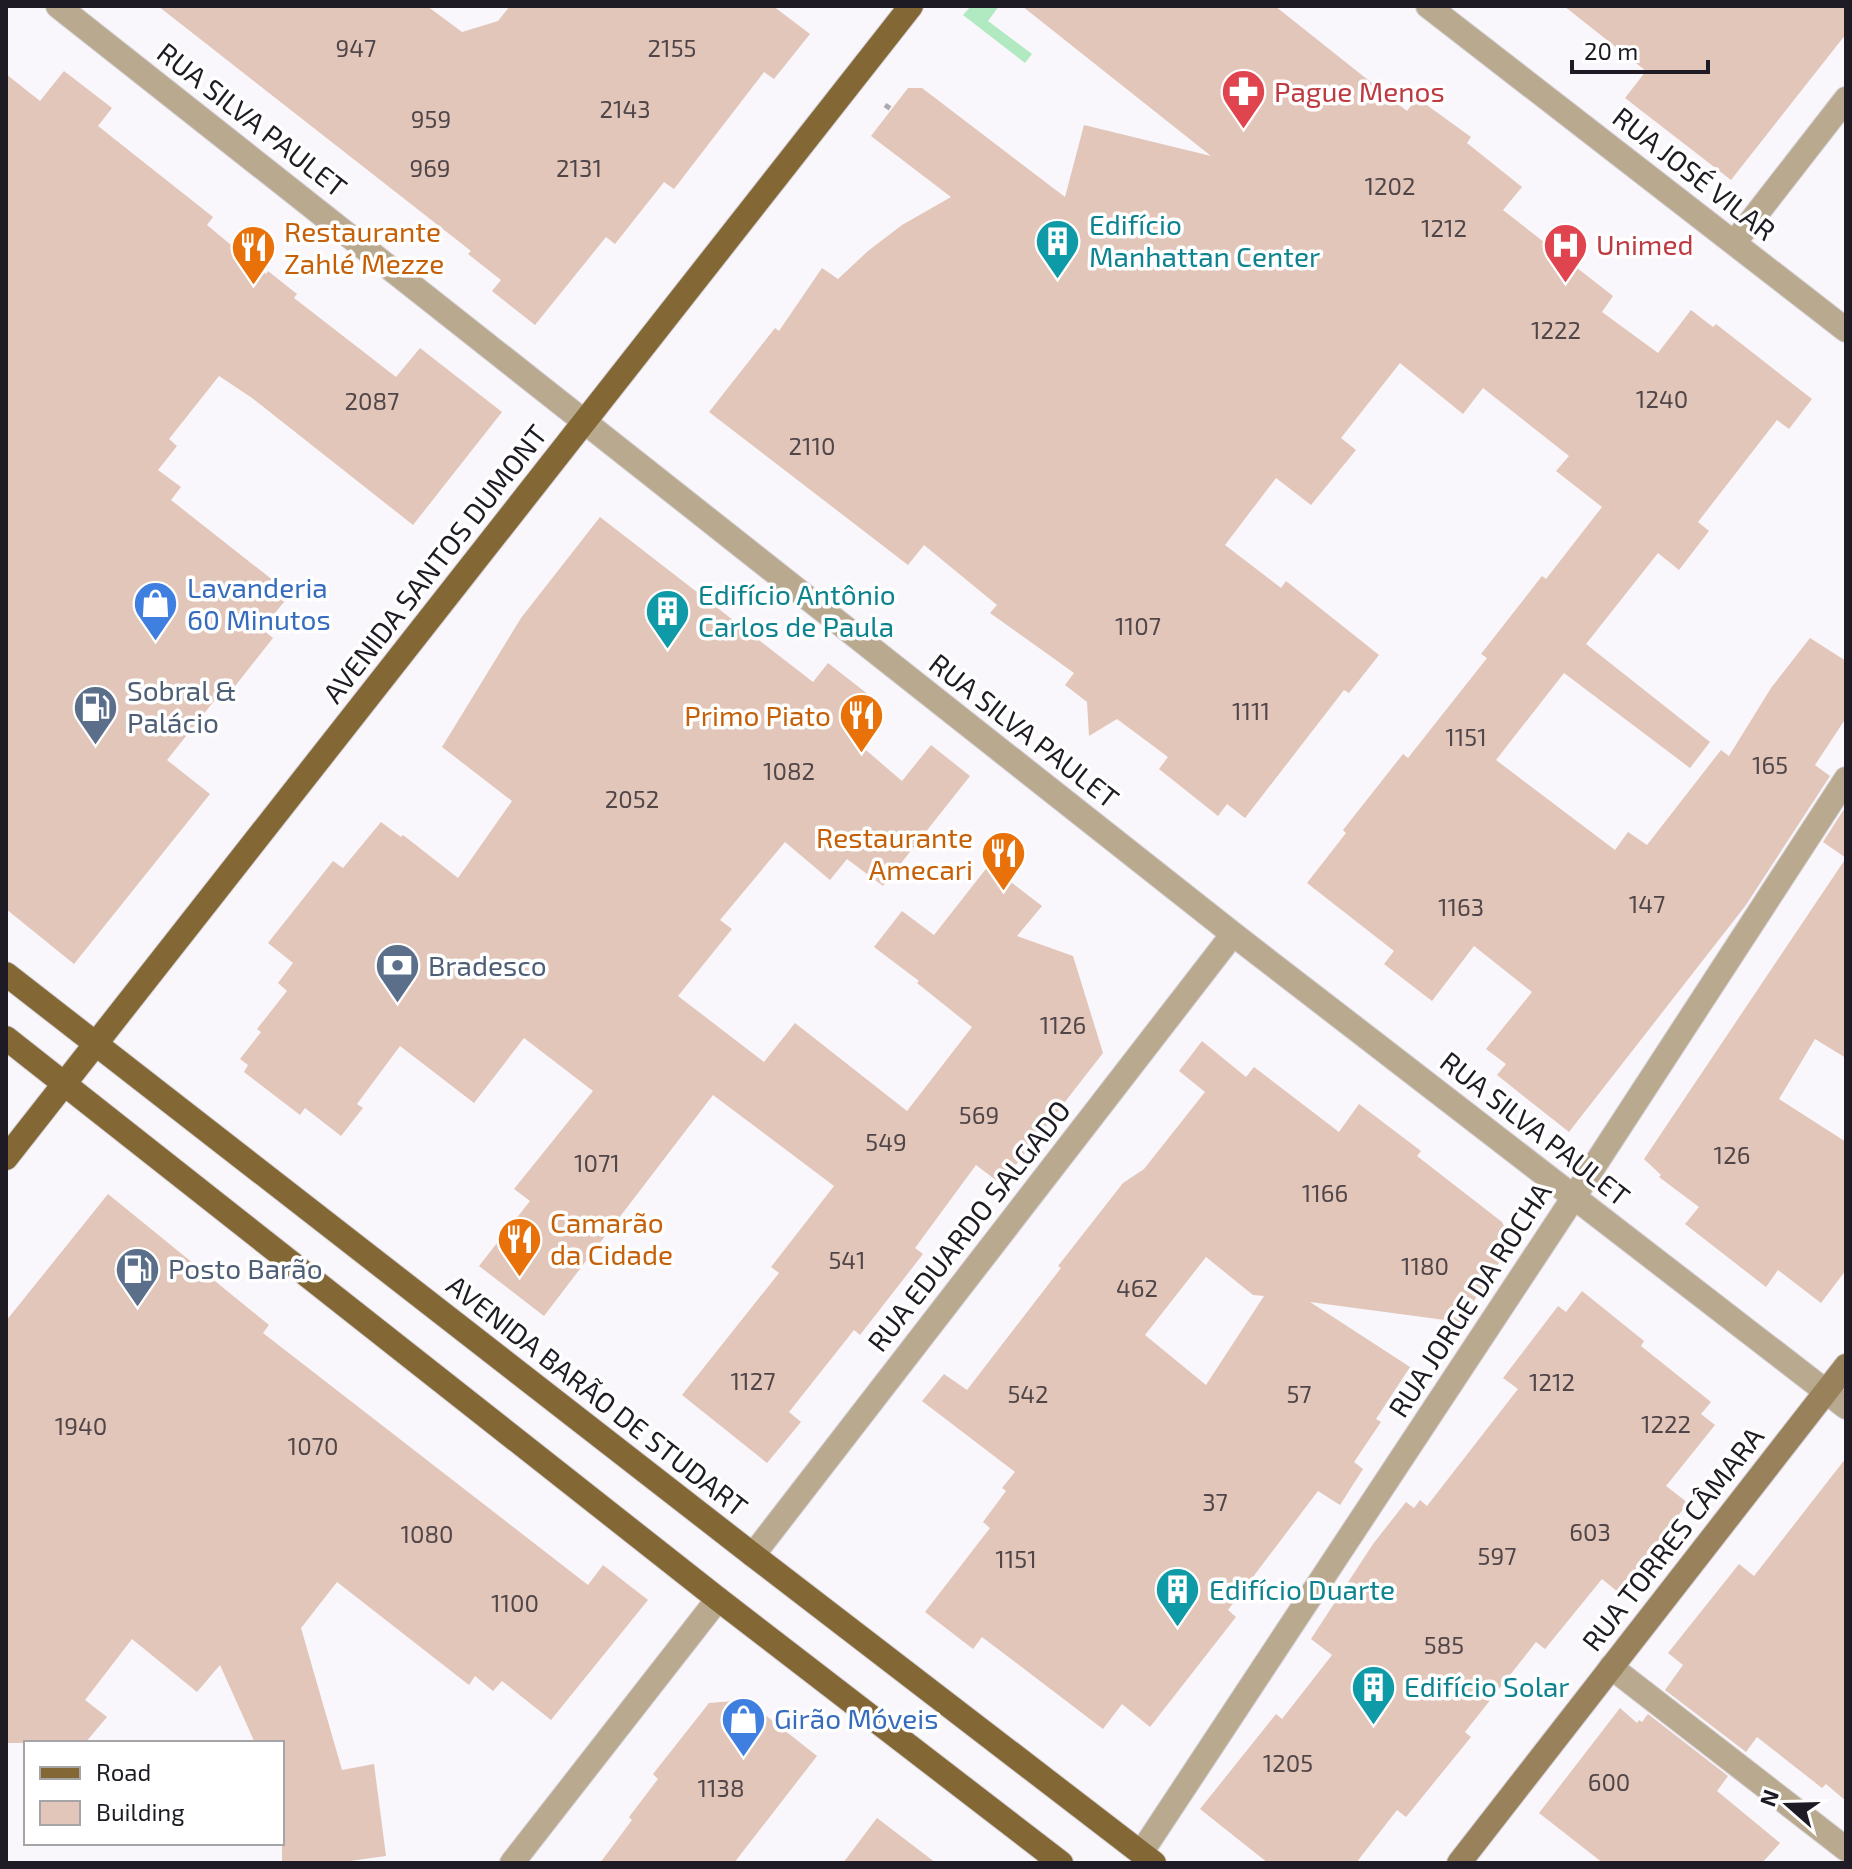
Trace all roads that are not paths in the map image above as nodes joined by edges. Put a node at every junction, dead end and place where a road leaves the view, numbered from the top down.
1 (58, 6) edge
2 (911, 6) edge
3 (1428, 6) edge
4 (1846, 99) edge
5 (1734, 243) junction
6 (1846, 330) edge
7 (585, 421) junction
8 (1846, 779) edge
9 (1233, 934) junction
10 (6, 974) edge
11 (6, 1038) edge
12 (96, 1044) junction
13 (65, 1084) junction
14 (6, 1158) edge
15 (1574, 1197) junction
16 (1846, 1366) edge
17 (1826, 1391) junction
18 (1846, 1407) edge
19 (753, 1555) junction
20 (718, 1599) junction
21 (1611, 1667) junction
22 (1846, 1849) edge
23 (1147, 1858) edge
24 (512, 1863) edge
25 (1061, 1863) edge
26 (1459, 1863) edge

1 - 7 street, RUA SILVA PAULET
2 - 7 main road, AVENIDA SANTOS DUMONT
3 - 5 street, RUA JOSÉ VILAR
4 - 5 street
5 - 6 street, RUA JOSÉ VILAR
7 - 9 street, RUA SILVA PAULET
7 - 12 main road, AVENIDA SANTOS DUMONT
8 - 15 street, RUA JORGE DA ROCHA
9 - 15 street, RUA SILVA PAULET
9 - 19 street, RUA EDUARDO SALGADO
10 - 12 main road, AVENIDA BARÃO DE STUDART
11 - 13 main road
12 - 13 main road, AVENIDA SANTOS DUMONT
12 - 19 main road, AVENIDA BARÃO DE STUDART
13 - 14 main road, AVENIDA SANTOS DUMONT
13 - 20 main road
15 - 17 street, RUA SILVA PAULET
15 - 23 street, RUA JORGE DA ROCHA
16 - 17 main road, RUA TORRES CÂMARA
17 - 18 street, RUA SILVA PAULET
17 - 21 main road, RUA TORRES CÂMARA
19 - 23 main road, AVENIDA BARÃO DE STUDART
20 - 24 street
20 - 25 main road
21 - 22 street
21 - 26 main road, RUA TORRES CÂMARA

